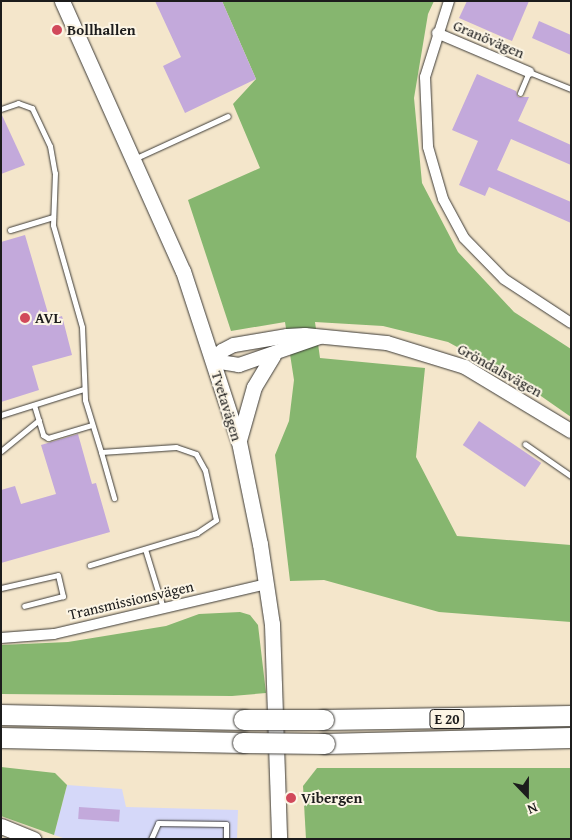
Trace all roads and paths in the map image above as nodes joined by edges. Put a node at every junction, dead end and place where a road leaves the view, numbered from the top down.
1 (62, 1) edge
2 (449, 1) edge
3 (437, 33) junction
4 (529, 72) junction
5 (571, 89) edge
6 (520, 93) dead end
7 (1, 109) edge
8 (228, 116) dead end
9 (134, 159) junction
10 (52, 217) junction
11 (10, 230) dead end
12 (571, 323) edge
13 (320, 337) junction
14 (273, 356) junction
15 (214, 361) junction
16 (84, 389) junction
17 (34, 405) junction
18 (1, 415) edge
19 (39, 420) junction
20 (92, 425) junction
21 (571, 431) edge
22 (239, 442) junction
23 (525, 444) dead end
24 (1, 451) edge
25 (101, 452) junction
26 (571, 476) edge
27 (114, 498) dead end
28 (145, 548) junction
29 (90, 565) dead end
30 (267, 584) junction
31 (1, 588) edge
32 (24, 606) dead end
33 (163, 608) junction
34 (1, 638) edge
35 (1, 715) edge
36 (571, 716) edge
37 (1, 738) edge
38 (571, 738) edge
39 (1, 826) edge
40 (278, 837) edge
41 (33, 839) edge
42 (151, 839) edge
43 (226, 839) edge

1 - 9 main road, Tvetavägen
2 - 3 street, Granövägen
3 - 4 street, Granövägen
3 - 12 street, Granövägen
4 - 5 lane
4 - 6 lane
7 - 10 lane
8 - 9 lane
9 - 15 main road, Tvetavägen
10 - 11 lane
10 - 16 lane
13 - 14 street, Gröndalsvägen
13 - 15 street, Gröndalsvägen
13 - 21 street, Gröndalsvägen
14 - 15 street, Gröndalsvägen
14 - 22 main road
15 - 22 main road, Tvetavägen
16 - 17 lane
16 - 20 lane
17 - 18 lane
17 - 19 lane
19 - 20 lane
19 - 24 lane
20 - 25 lane
22 - 30 main road, Tvetavägen
23 - 26 lane
25 - 27 lane
25 - 28 lane
28 - 29 lane
28 - 33 lane
30 - 33 street, Transmissionsvägen
30 - 40 main road, Tvetavägen
31 - 32 lane
33 - 34 street, Transmissionsvägen
35 - 36 highway, E 20, bridge
37 - 38 highway, E 20, bridge
39 - 41 main road
42 - 43 lane

